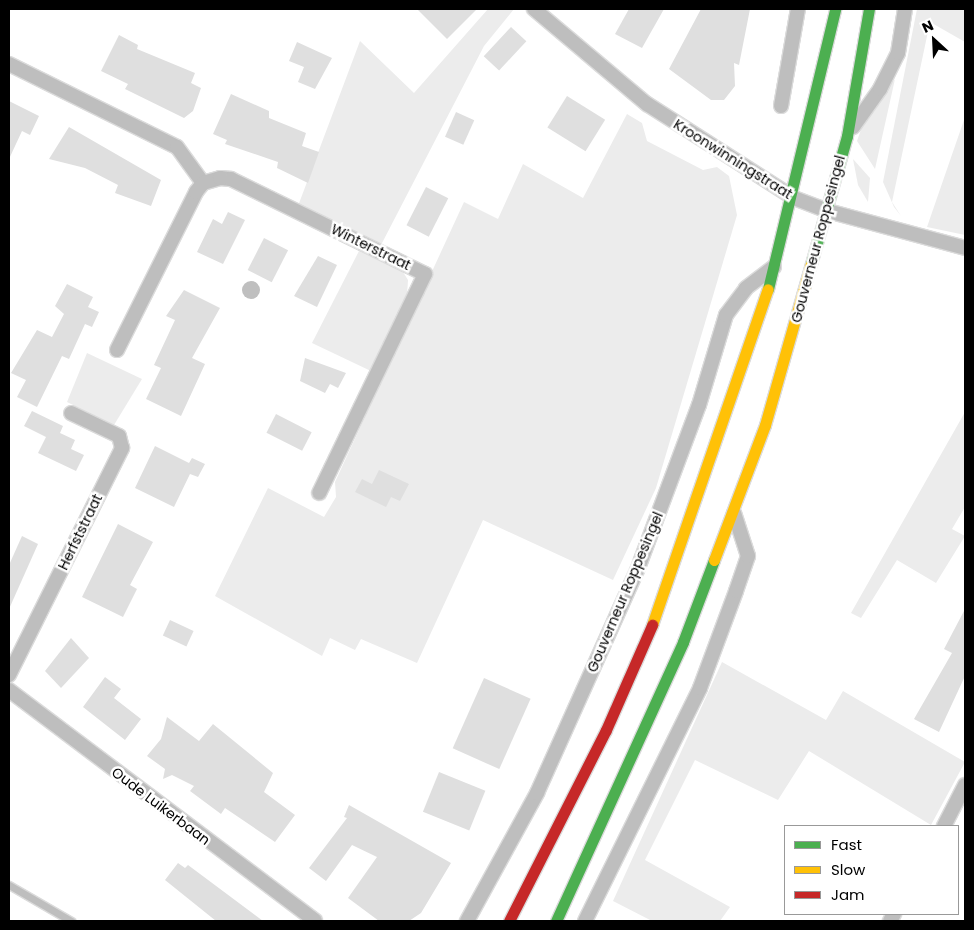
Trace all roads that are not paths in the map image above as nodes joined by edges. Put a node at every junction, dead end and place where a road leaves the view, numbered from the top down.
1 (534, 9) edge
2 (798, 9) edge
3 (835, 9) edge
4 (869, 9) edge
5 (905, 9) edge
6 (9, 64) edge
7 (781, 106) dead end
8 (846, 136) junction
9 (203, 183) junction
10 (794, 198) junction
11 (828, 212) junction
12 (965, 248) edge
13 (775, 267) junction
14 (117, 350) dead end
15 (71, 413) dead end
16 (319, 494) dead end
17 (734, 513) junction
18 (9, 675) edge
19 (9, 690) edge
20 (965, 785) edge
21 (945, 825) edge
22 (9, 884) edge
23 (299, 916) edge
24 (71, 921) edge
25 (315, 921) edge
26 (467, 921) edge
27 (509, 921) edge
28 (556, 921) edge
29 (585, 921) edge

1 - 10 street, Kroonwinningstraat
2 - 7 street
3 - 10 highway
4 - 8 highway, Gouverneur Roppesingel
5 - 8 street, Gouverneur Roppesingel
6 - 9 street
8 - 11 highway, Gouverneur Roppesingel
9 - 14 street
9 - 16 street, Winterstraat
10 - 11 street, Kroonwinningstraat
10 - 13 highway
11 - 12 street, Kroonwinningstraat
11 - 17 highway, Gouverneur Roppesingel
13 - 26 street, Gouverneur Roppesingel
13 - 27 highway
15 - 18 street, Herfststraat
17 - 28 highway, Gouverneur Roppesingel
17 - 29 street
19 - 23 street, Oude Luikerbaan
20 - 21 street
22 - 24 lane
23 - 25 street, Oude Luikerbaan

